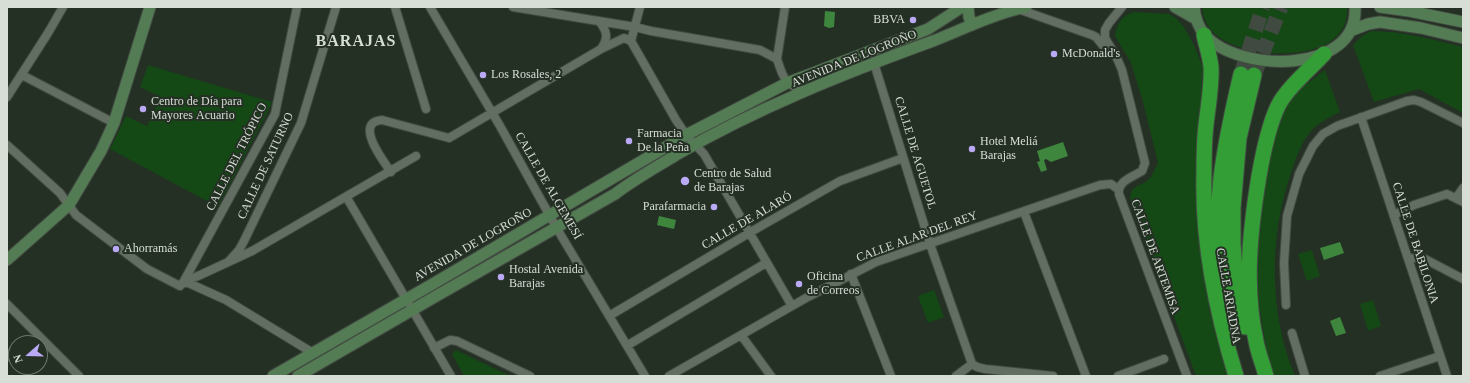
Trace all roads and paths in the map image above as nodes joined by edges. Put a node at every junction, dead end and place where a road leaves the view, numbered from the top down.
1 (63, 7) edge
2 (150, 7) edge
3 (297, 7) edge
4 (336, 7) edge
5 (395, 7) edge
6 (430, 7) edge
7 (513, 7) edge
8 (640, 7) edge
9 (785, 7) edge
10 (962, 7) edge
11 (968, 7) edge
12 (1122, 7) edge
13 (1175, 7) edge
14 (1194, 7) edge
15 (1355, 7) edge
16 (1380, 7) edge
17 (1022, 8) edge
18 (540, 9) edge
19 (1000, 11) edge
20 (1196, 19) junction
21 (599, 21) junction
22 (1463, 22) edge
23 (972, 25) junction
24 (635, 27) junction
25 (1350, 31) junction
26 (1204, 34) junction
27 (1463, 38) edge
28 (631, 41) junction
29 (601, 49) junction
30 (1324, 54) junction
31 (777, 59) junction
32 (874, 63) junction
33 (1118, 63) junction
34 (22, 76) junction
35 (787, 83) junction
36 (806, 91) junction
37 (7, 97) edge
38 (426, 109) dead end
39 (492, 112) junction
40 (1360, 117) junction
41 (114, 123) junction
42 (1463, 123) edge
43 (686, 134) junction
44 (695, 144) junction
45 (7, 145) edge
46 (416, 156) dead end
47 (904, 158) junction
48 (391, 172) junction
49 (1463, 188) edge
50 (1119, 190) junction
51 (346, 198) junction
52 (1460, 200) edge
53 (68, 205) junction
54 (1024, 212) junction
55 (550, 215) junction
56 (1394, 216) junction
57 (556, 227) junction
58 (749, 233) junction
59 (930, 244) junction
60 (1408, 259) junction
61 (7, 260) edge
62 (229, 261) junction
63 (766, 263) junction
64 (851, 274) junction
65 (1463, 279) edge
66 (182, 283) junction
67 (406, 300) junction
68 (7, 304) edge
69 (1286, 305) dead end
70 (792, 306) junction
71 (411, 310) junction
72 (610, 316) junction
73 (1292, 333) dead end
74 (740, 335) junction
75 (628, 345) junction
76 (434, 348) junction
77 (313, 353) junction
78 (1440, 356) junction
79 (1164, 359) dead end
80 (972, 364) junction
81 (79, 376) edge
82 (273, 376) edge
83 (298, 376) edge
84 (450, 376) edge
85 (530, 376) edge
86 (646, 376) edge
87 (669, 376) edge
88 (771, 376) edge
89 (890, 376) edge
90 (956, 376) edge
91 (1053, 376) edge
92 (1086, 376) edge
93 (1118, 376) edge
94 (1187, 376) edge
95 (1236, 376) edge
96 (1245, 376) edge
97 (1258, 376) edge
98 (1266, 376) edge
99 (1305, 376) edge
100 (1380, 376) edge
101 (1446, 376) edge

1 - 34 street
2 - 41 main road
3 - 66 street, CALLE DEL TRÓPICO
4 - 62 street, CALLE DE SATURNO
5 - 38 street
6 - 39 street, CALLE DE ALGEMESÍ
7 - 18 street
8 - 24 street
9 - 31 street
10 - 35 main road, AVENIDA DE LOGROÑO
11 - 23 main road
12 - 33 street, CALLE DE ARTEMISA
13 - 20 main road
14 - 20 main road
15 - 25 main road
16 - 22 main road
17 - 19 main road, AVENIDA DE LOGROÑO
17 - 33 street, CALLE DE ARTEMISA
18 - 21 street
19 - 23 main road, AVENIDA DE LOGROÑO
20 - 26 main road
21 - 24 street
21 - 29 street
23 - 32 main road, AVENIDA DE LOGROÑO
24 - 28 street
24 - 31 street
25 - 27 main road
25 - 30 main road
26 - 30 main road
26 - 95 highway
28 - 29 street
28 - 43 street
29 - 39 street
30 - 98 highway
31 - 35 street
32 - 36 main road, AVENIDA DE LOGROÑO
32 - 47 street, CALLE DE AGUETOL
33 - 50 street, CALLE DE ARTEMISA
34 - 37 street
34 - 41 street
35 - 36 street
35 - 43 main road, AVENIDA DE LOGROÑO
36 - 44 main road, AVENIDA DE LOGROÑO
39 - 48 street
39 - 55 street, CALLE DE ALGEMESÍ
40 - 42 street
40 - 56 street, CALLE DE BABILONIA
40 - 69 street
41 - 53 main road
43 - 44 street
43 - 55 main road, AVENIDA DE LOGROÑO
44 - 57 main road, AVENIDA DE LOGROÑO
44 - 58 street
45 - 53 street
46 - 48 street
47 - 58 street, CALLE DE ALARÓ
47 - 59 street, CALLE DE AGUETOL
48 - 51 street
49 - 52 street
50 - 54 street, CALLE ALAR DEL REY
50 - 94 street, CALLE DE ARTEMISA
51 - 62 street
51 - 67 street
52 - 56 street
53 - 61 main road
53 - 66 street
54 - 59 street, CALLE ALAR DEL REY
54 - 92 street
55 - 57 street, CALLE DE ALGEMESÍ
55 - 67 main road, AVENIDA DE LOGROÑO
56 - 60 street, CALLE DE BABILONIA
57 - 71 main road, AVENIDA DE LOGROÑO
57 - 72 street, CALLE DE ALGEMESÍ
58 - 63 street
58 - 72 street, CALLE DE ALARÓ
59 - 64 street, CALLE ALAR DEL REY
59 - 80 street, CALLE DE AGUETOL
60 - 65 street
60 - 78 street, CALLE DE BABILONIA
62 - 66 street
63 - 70 street
63 - 75 street
64 - 70 street, CALLE ALAR DEL REY
64 - 89 street
66 - 77 street
67 - 71 street
67 - 77 main road, AVENIDA DE LOGROÑO
68 - 81 street
70 - 74 street, CALLE ALAR DEL REY
71 - 76 street
71 - 83 main road, AVENIDA DE LOGROÑO
72 - 75 street, CALLE DE ALGEMESÍ
73 - 99 street
74 - 87 street, CALLE ALAR DEL REY
74 - 88 street
75 - 86 street, CALLE DE ALGEMESÍ
76 - 84 street
76 - 85 street
77 - 82 main road, AVENIDA DE LOGROÑO
78 - 100 street
78 - 101 street, CALLE DE BABILONIA
79 - 93 street
80 - 90 street
80 - 91 street
96 - 97 highway, CALLE ARIADNA

